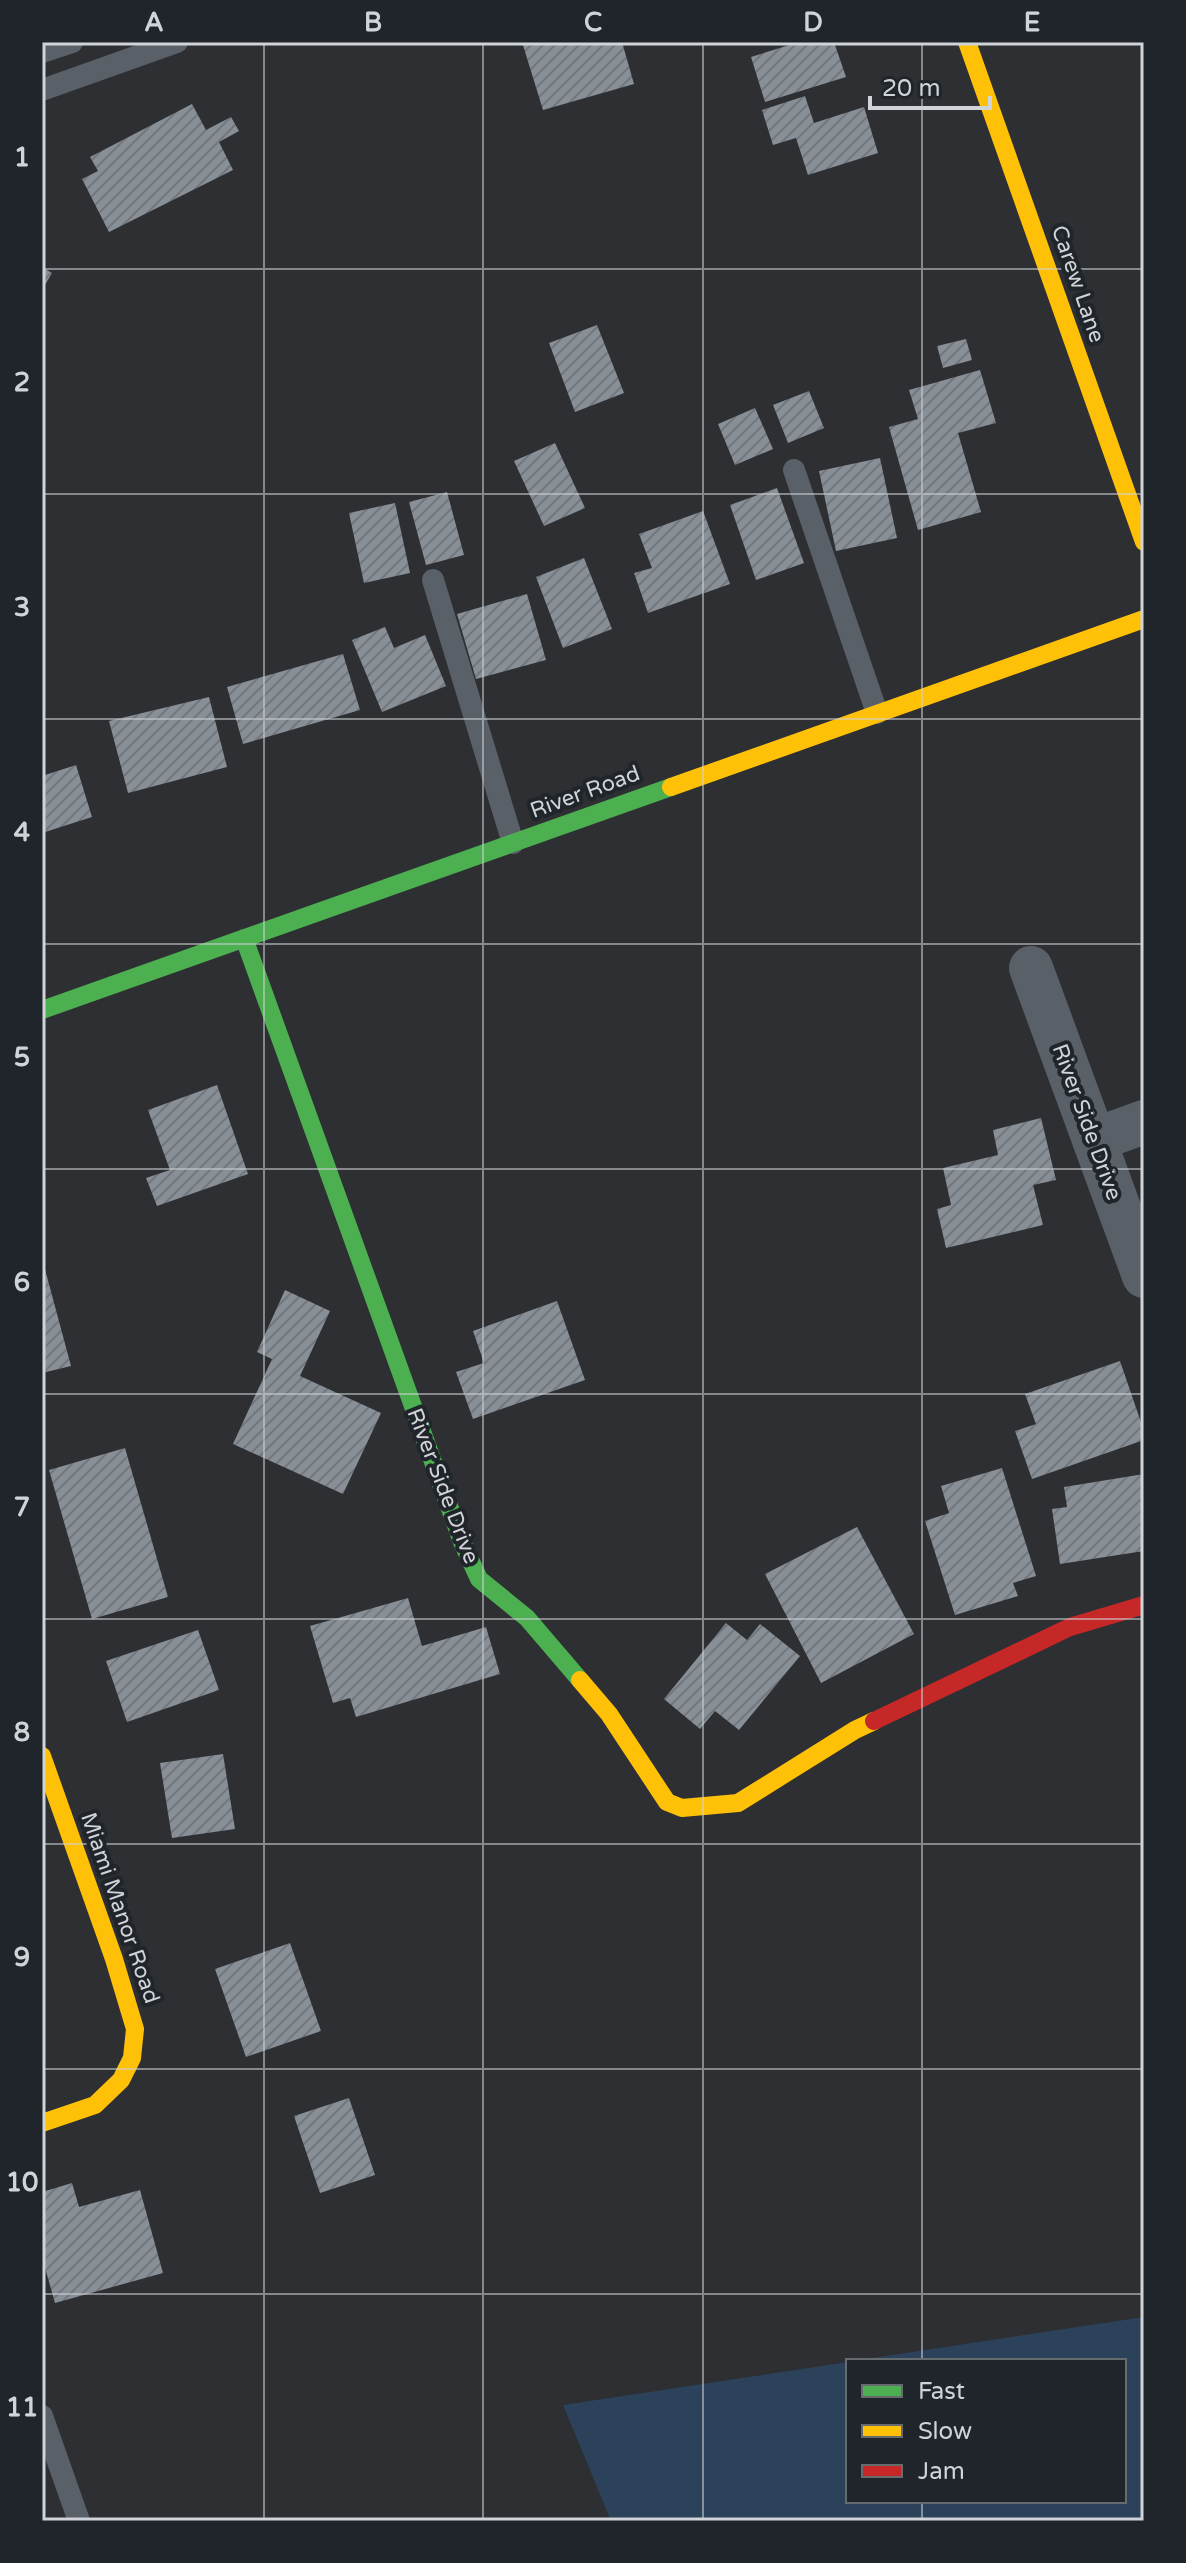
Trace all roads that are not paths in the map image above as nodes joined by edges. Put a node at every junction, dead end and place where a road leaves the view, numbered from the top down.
1 (72, 42) edge
2 (177, 42) edge
3 (967, 42) edge
4 (42, 52) edge
5 (42, 90) edge
6 (794, 470) dead end
7 (1144, 542) edge
8 (433, 580) dead end
9 (1144, 619) edge
10 (877, 713) junction
11 (513, 843) junction
12 (244, 938) junction
13 (1031, 968) dead end
14 (42, 1010) edge
15 (1144, 1122) edge
16 (1094, 1140) junction
17 (1144, 1276) edge
18 (1144, 1605) edge
19 (42, 1756) edge
20 (42, 2123) edge
21 (42, 2416) edge
22 (79, 2521) edge

1 - 4 lane
2 - 5 lane
3 - 7 street, Carew Lane
6 - 10 lane
8 - 11 lane
9 - 10 street, River Road
10 - 11 street, River Road
11 - 12 street, River Road
12 - 14 street, River Road
12 - 18 street, River Side Drive
13 - 16 street, River Side Drive
15 - 16 street
16 - 17 street, River Side Drive
19 - 20 street, Miami Manor Road
21 - 22 lane

